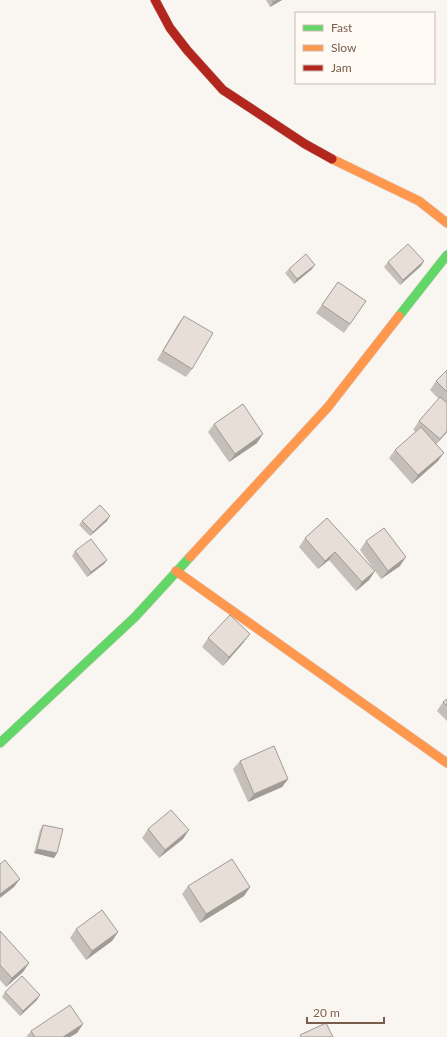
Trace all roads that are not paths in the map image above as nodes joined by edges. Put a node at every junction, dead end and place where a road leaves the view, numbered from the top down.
1 (155, 0) edge
2 (447, 223) edge
3 (447, 255) edge
4 (176, 572) junction
5 (0, 743) edge
6 (447, 763) edge

1 - 2 street
3 - 4 street
4 - 5 street
4 - 6 street

